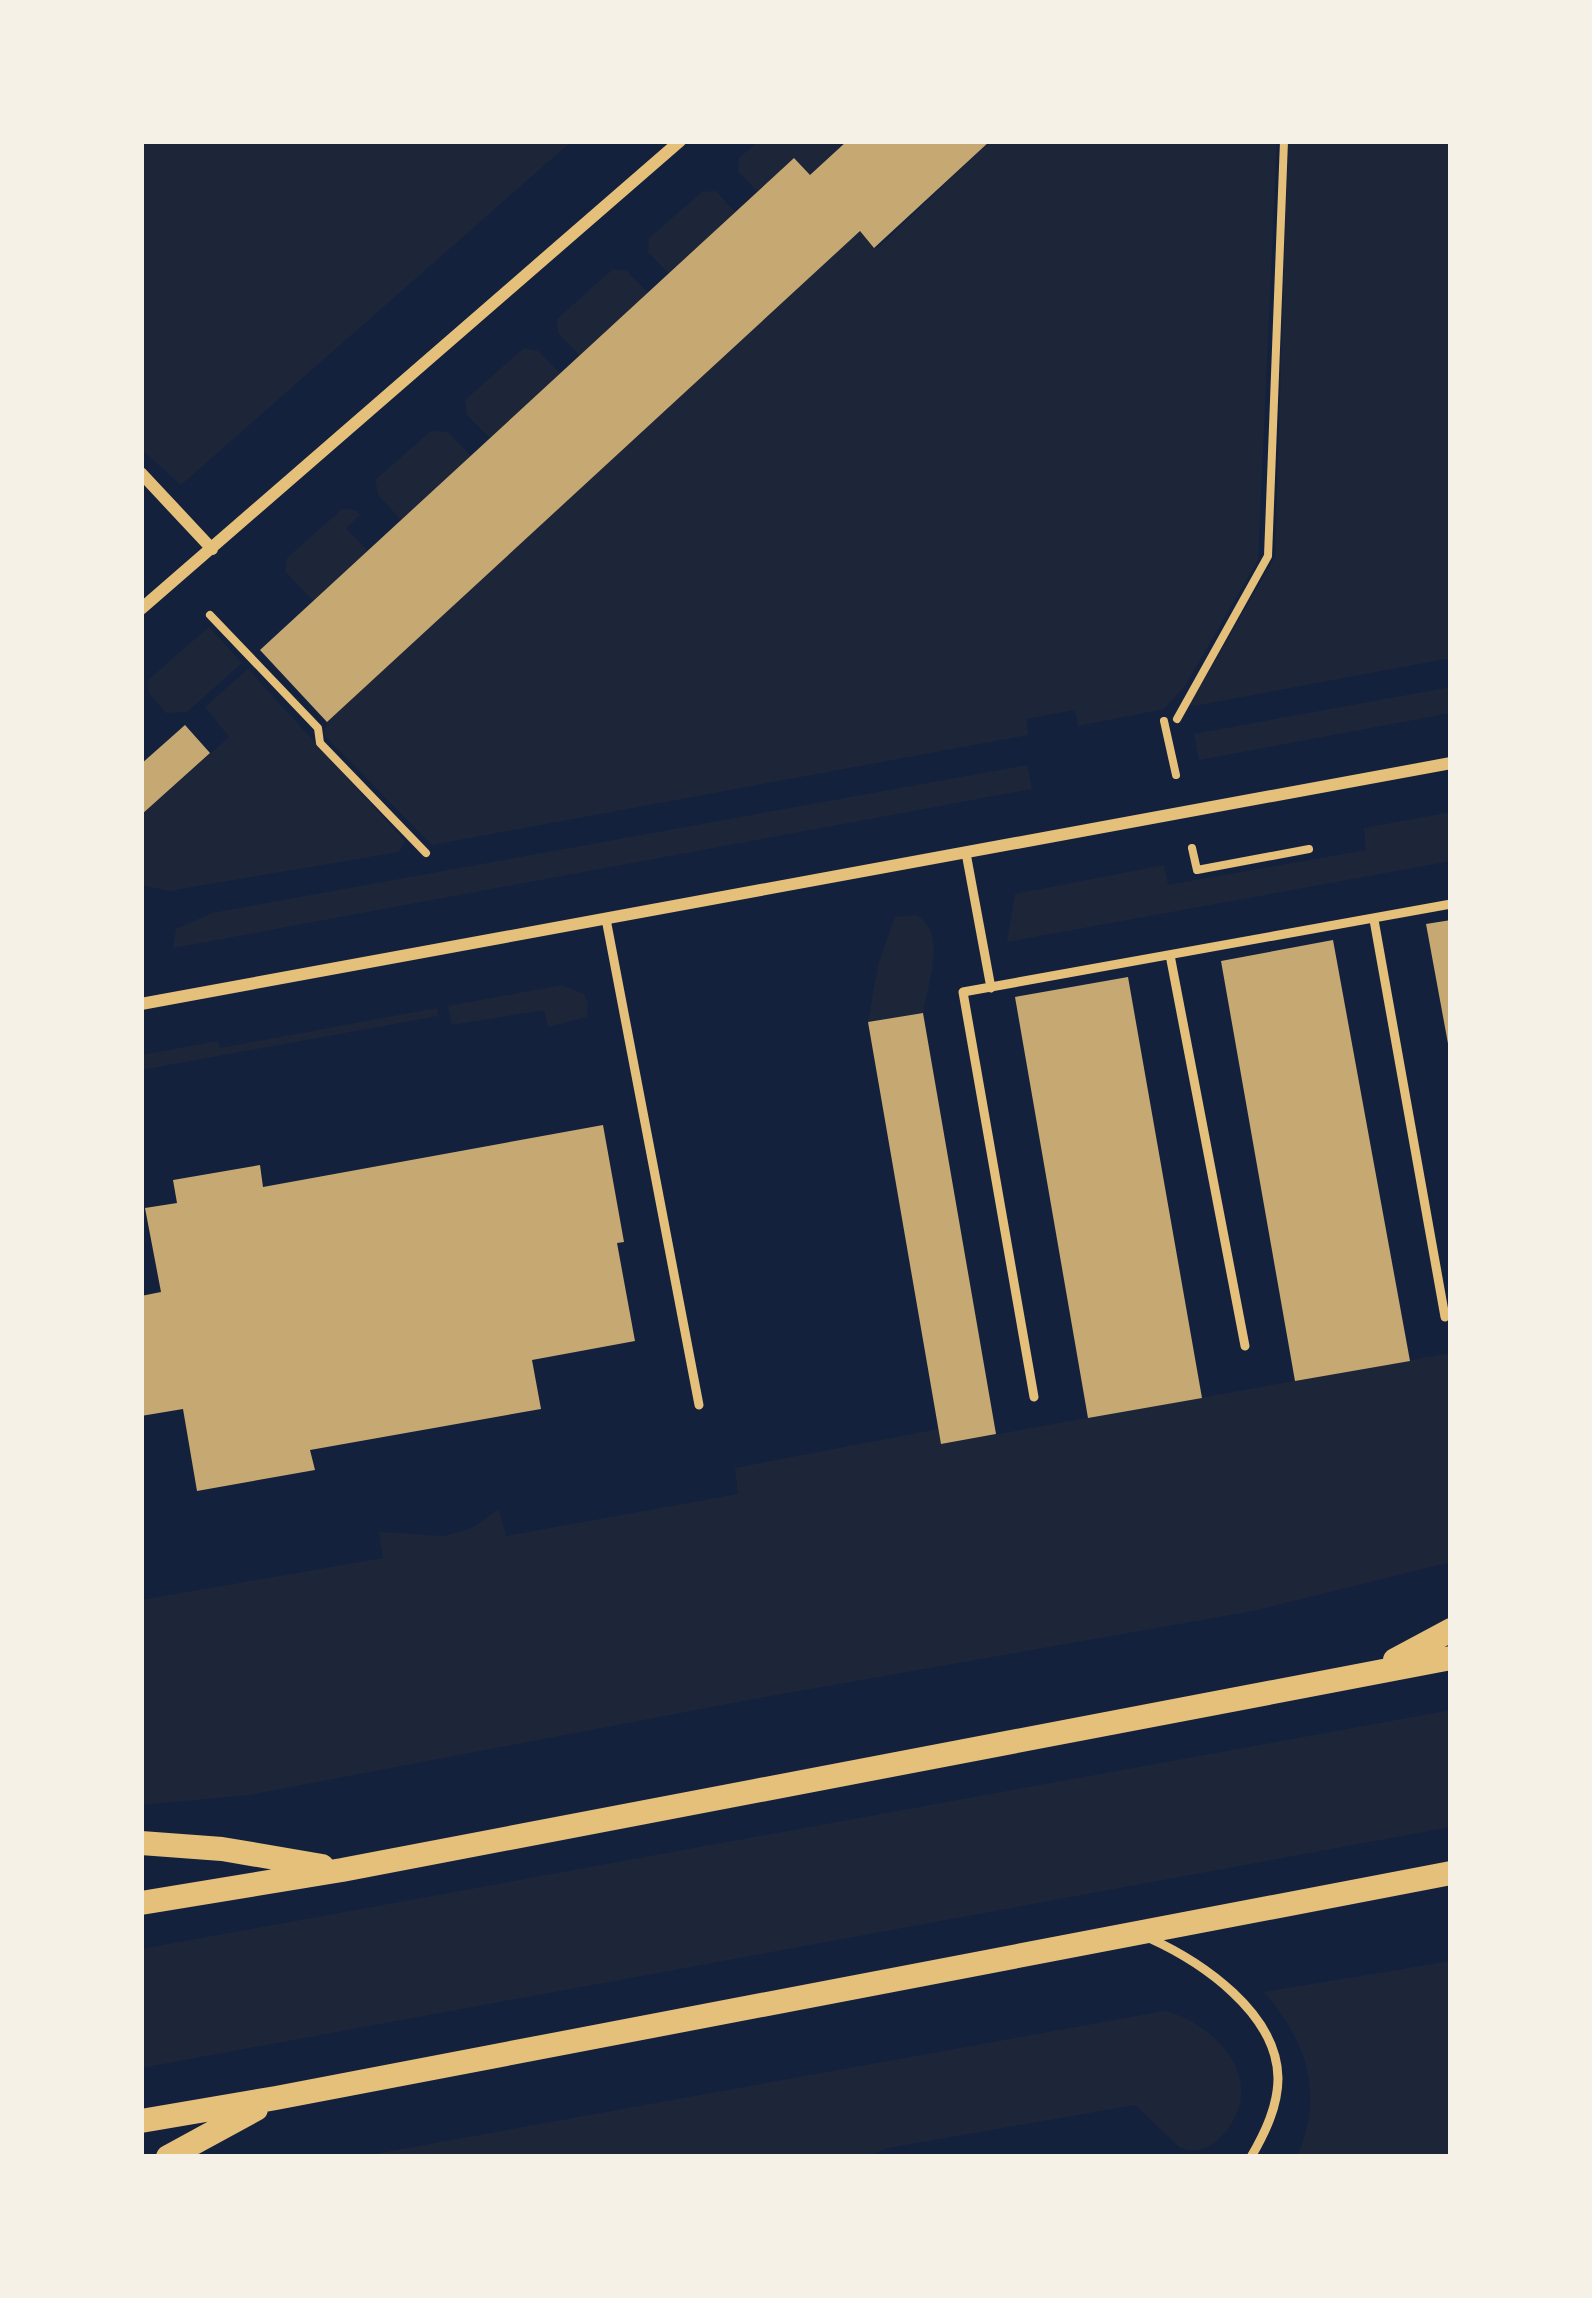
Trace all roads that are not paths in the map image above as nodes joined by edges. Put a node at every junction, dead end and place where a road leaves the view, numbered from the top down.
1 (680, 141) edge
2 (141, 473) edge
3 (212, 549) junction
4 (141, 609) edge
5 (1451, 764) edge
6 (966, 854) junction
7 (1451, 904) edge
8 (606, 919) junction
9 (1373, 920) junction
10 (1170, 955) junction
11 (991, 988) junction
12 (141, 1004) edge
13 (1445, 1317) dead end
14 (1245, 1346) dead end
15 (1034, 1397) dead end
16 (699, 1405) dead end
17 (1451, 1630) edge
18 (1451, 1658) edge
19 (1375, 1671) junction
20 (141, 1843) edge
21 (342, 1870) junction
22 (1451, 1873) edge
23 (141, 1903) edge
24 (1139, 1934) junction
25 (276, 2098) junction
26 (141, 2121) edge
27 (168, 2157) edge
28 (1251, 2157) edge

1 - 3 street
2 - 3 street
3 - 4 street
5 - 6 street
6 - 8 street
6 - 11 lane
7 - 9 lane
8 - 12 street
8 - 16 lane
9 - 10 lane
9 - 13 lane
10 - 11 lane
10 - 14 lane
11 - 15 lane
17 - 19 main road
18 - 19 main road
19 - 21 main road
20 - 21 main road
21 - 23 main road
22 - 24 main road
24 - 25 main road
24 - 28 lane
25 - 26 main road
25 - 27 main road

